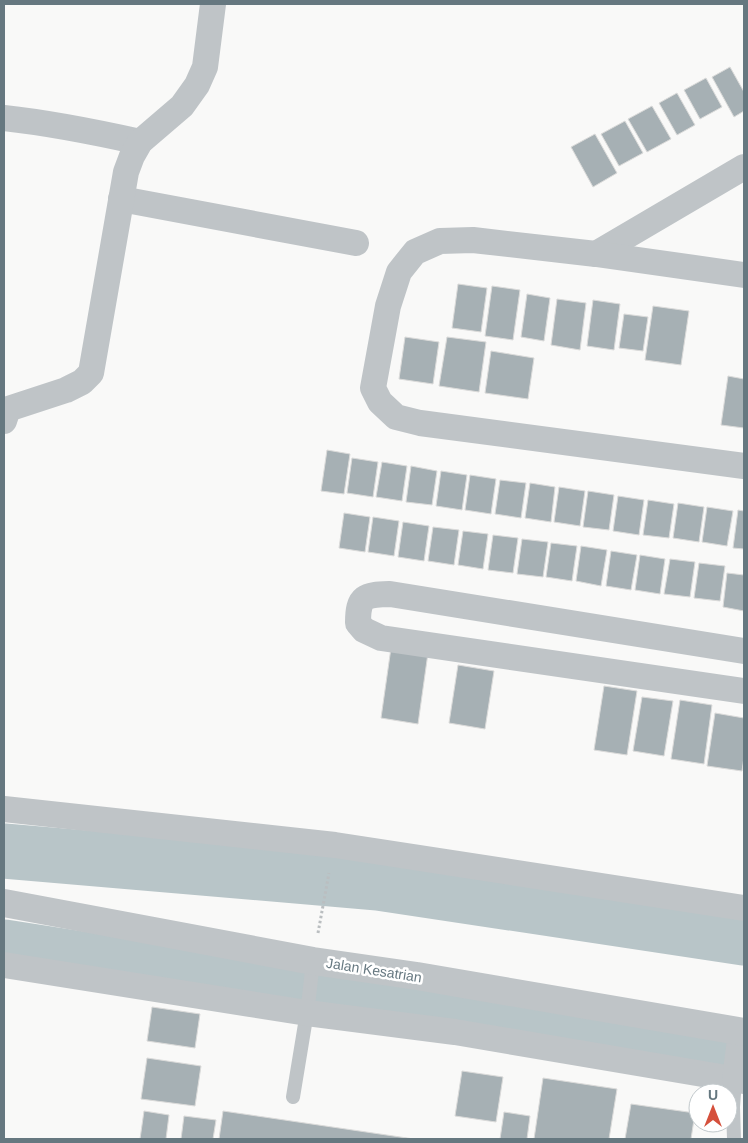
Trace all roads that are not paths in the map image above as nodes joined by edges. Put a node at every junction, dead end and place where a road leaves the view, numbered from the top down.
1 (213, 4) edge
2 (4, 118) edge
3 (140, 142) junction
4 (744, 167) edge
5 (121, 199) junction
6 (356, 242) dead end
7 (596, 254) junction
8 (744, 275) edge
9 (4, 421) edge
10 (744, 466) edge
11 (744, 651) edge
12 (744, 691) edge
13 (4, 809) edge
14 (4, 903) edge
15 (744, 908) edge
16 (314, 962) junction
17 (4, 965) edge
18 (307, 1010) junction
19 (740, 1056) edge
20 (293, 1096) dead end
21 (734, 1139) edge

1 - 3 street
2 - 3 street
3 - 5 street
4 - 7 street
5 - 6 street
5 - 9 street
7 - 8 street
7 - 10 street
11 - 12 street
13 - 15 street
14 - 16 street, Jalan Kesatrian
16 - 18 lane
16 - 19 street, Jalan Kesatrian
17 - 18 street
18 - 19 street
18 - 20 lane
19 - 21 lane

